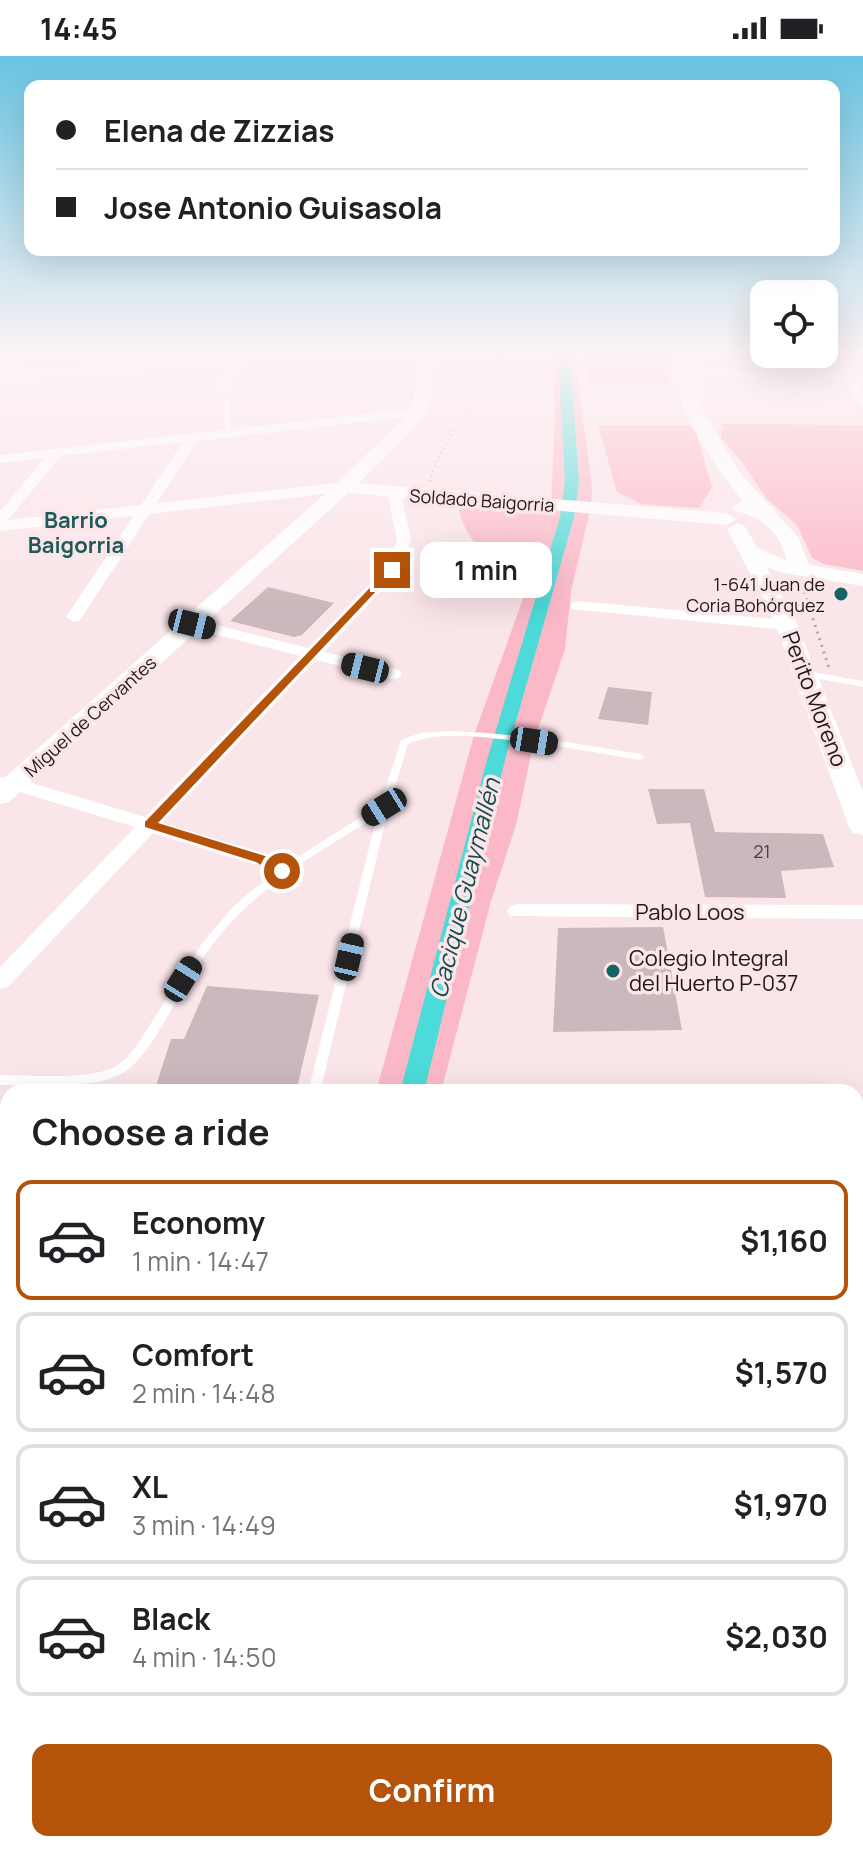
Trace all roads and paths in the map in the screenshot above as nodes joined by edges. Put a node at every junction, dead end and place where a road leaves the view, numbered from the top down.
1 (167, 440) edge
2 (191, 440) edge
3 (391, 440) edge
4 (449, 440) edge
5 (711, 440) edge
6 (714, 445) junction
7 (57, 452) junction
8 (0, 459) edge
9 (344, 487) junction
10 (430, 490) dead end
11 (394, 493) junction
12 (146, 509) junction
13 (760, 509) junction
14 (731, 519) junction
15 (0, 523) edge
16 (779, 525) junction
17 (751, 552) junction
18 (805, 575) junction
19 (863, 580) edge
20 (577, 606) dead end
21 (74, 617) dead end
22 (785, 621) junction
23 (192, 624) junction
24 (309, 654) junction
25 (393, 674) dead end
26 (806, 674) junction
27 (833, 679) junction
28 (863, 684) edge
29 (640, 757) dead end
30 (5, 788) edge
31 (384, 807) junction
32 (150, 825) junction
33 (863, 827) edge
34 (260, 859) joint
35 (282, 871) junction
36 (518, 911) dead end
37 (863, 912) edge
38 (0, 981) edge
39 (0, 1080) edge
40 (316, 1084) edge

1 - 7 street
2 - 12 street
3 - 9 main road, Miguel de Cervantes
4 - 10 path
5 - 6 main road, Perito Moreno
6 - 13 main road, Perito Moreno
6 - 14 main road, Perito Moreno
7 - 8 street
7 - 15 street
9 - 11 main road, Soldado Baigorria
9 - 12 street, Soldado Baigorria
9 - 23 main road, Miguel de Cervantes
11 - 14 main road, Soldado Baigorria
11 - 24 street
12 - 15 street, Soldado Baigorria
12 - 21 street
13 - 14 main road
13 - 16 main road, Perito Moreno
14 - 16 main road
14 - 17 main road, Perito Moreno
16 - 18 main road
17 - 18 main road
17 - 22 main road, Perito Moreno
18 - 19 main road
18 - 22 main road, Perito Moreno
18 - 27 path
20 - 22 street
22 - 26 main road, Perito Moreno
23 - 24 street
23 - 30 main road, Miguel de Cervantes
24 - 25 street
24 - 32 street
26 - 27 lane
26 - 33 main road, Perito Moreno
27 - 28 lane
29 - 31 lane
30 - 32 street
31 - 35 lane
31 - 40 lane
32 - 34 street
32 - 38 street
34 - 35 lane
35 - 39 lane
36 - 37 street, Pablo Loos

